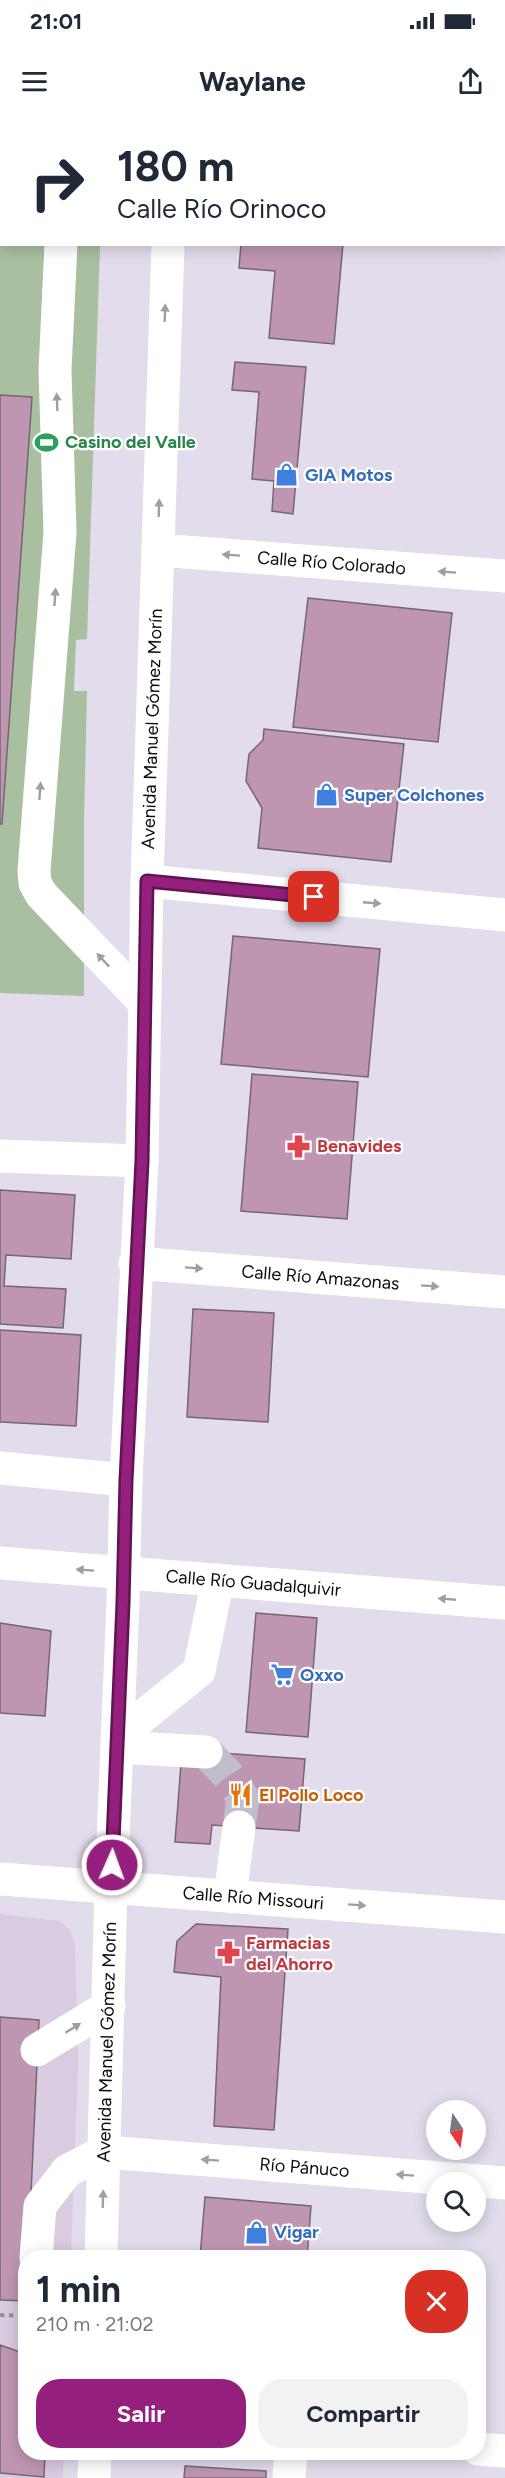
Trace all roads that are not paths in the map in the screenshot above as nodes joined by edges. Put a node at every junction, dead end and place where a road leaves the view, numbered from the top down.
1 (61, 246) edge
2 (168, 246) edge
3 (158, 550) junction
4 (505, 576) edge
5 (147, 881) junction
6 (505, 915) edge
7 (144, 1002) junction
8 (0, 1156) edge
9 (142, 1161) junction
10 (135, 1263) junction
11 (505, 1292) edge
12 (0, 1468) edge
13 (126, 1480) junction
14 (0, 1563) edge
15 (124, 1573) junction
16 (218, 1580) junction
17 (505, 1603) edge
18 (117, 1742) junction
19 (206, 1752) tunnel mouth
20 (239, 1827) tunnel mouth
21 (0, 1879) edge
22 (111, 1886) junction
23 (230, 1896) junction
24 (505, 1917) edge
25 (109, 2006) junction
26 (37, 2050) dead end
27 (104, 2152) junction
28 (505, 2183) edge
29 (37, 2250) edge
30 (101, 2250) edge
31 (486, 2450) edge
32 (505, 2451) edge
33 (94, 2460) edge
34 (290, 2460) edge
35 (94, 2478) edge
36 (289, 2478) edge

7 -> 1 street
3 -> 2 street, Avenida Manuel Gómez Morín
4 -> 3 street, Calle Río Colorado
3 - 5 street, Avenida Manuel Gómez Morín
5 -> 6 street
5 - 7 street, Avenida Manuel Gómez Morín
7 - 9 street, Avenida Manuel Gómez Morín
8 - 9 street
9 - 10 street, Avenida Manuel Gómez Morín
10 -> 11 street, Calle Río Amazonas
10 - 13 street, Avenida Manuel Gómez Morín
12 - 13 street
13 - 15 street, Avenida Manuel Gómez Morín
15 -> 14 street, Calle Río Guadalquivir
15 - 16 street, Calle Río Guadalquivir
15 - 18 street, Avenida Manuel Gómez Morín
17 -> 16 street, Calle Río Guadalquivir
16 - 18 street
18 - 19 street
18 - 22 street, Avenida Manuel Gómez Morín
20 - 23 street
21 - 22 street, Calle Río Missouri
22 - 23 street, Calle Río Missouri
22 - 25 street, Avenida Manuel Gómez Morín
23 -> 24 street, Calle Río Missouri
26 -> 25 street
25 - 27 street, Avenida Manuel Gómez Morín
28 -> 27 street, Río Pánuco
27 - 29 street
30 -> 27 street, Avenida Manuel Gómez Morín
31 - 32 street
33 - 35 street
34 - 36 street

